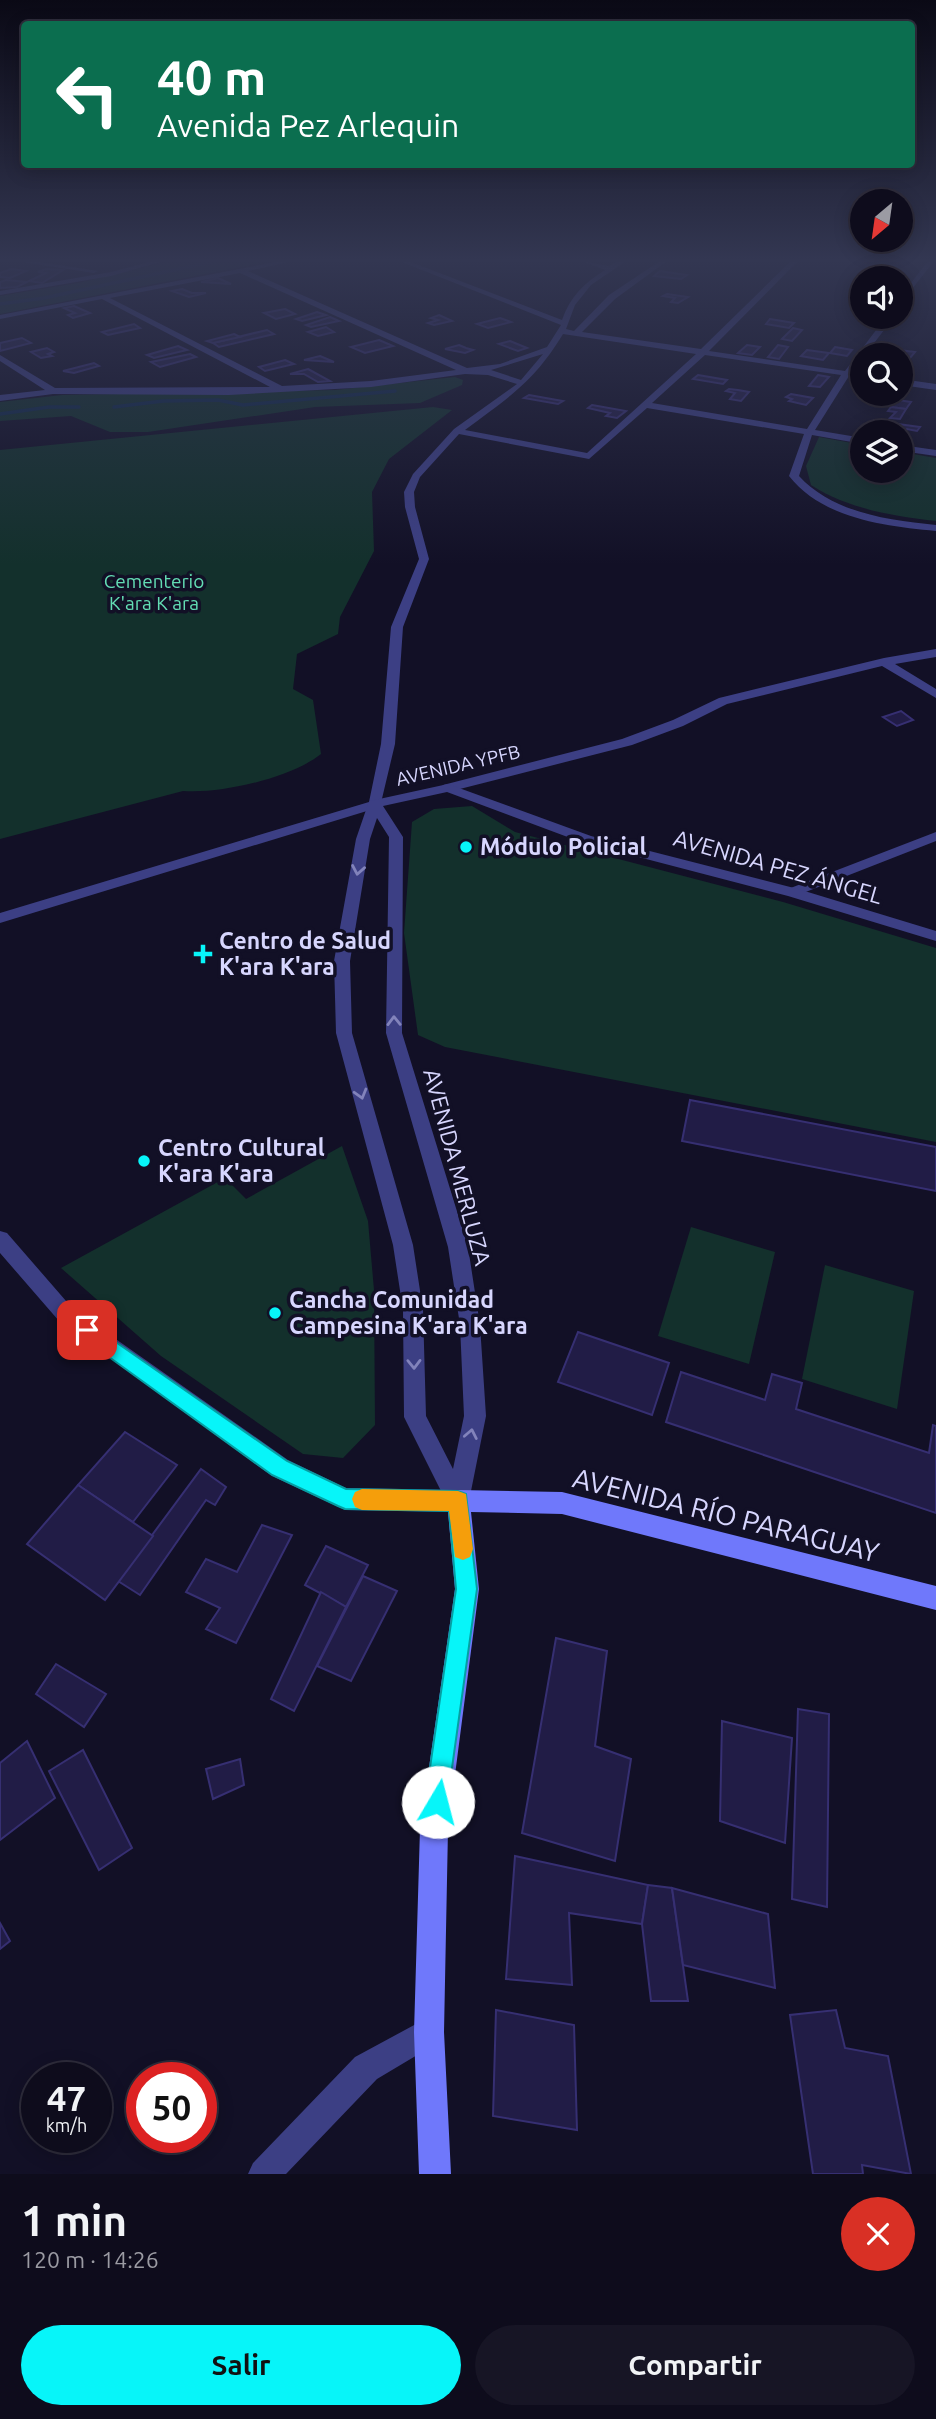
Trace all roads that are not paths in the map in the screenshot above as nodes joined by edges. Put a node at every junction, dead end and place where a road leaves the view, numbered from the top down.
1 (9, 362) edge
2 (228, 362) edge
3 (447, 362) edge
4 (511, 362) edge
5 (539, 362) edge
6 (692, 362) edge
7 (779, 362) edge
8 (856, 362) edge
9 (468, 372) junction
10 (848, 373) junction
11 (523, 383) junction
12 (913, 384) edge
13 (936, 387) edge
14 (280, 389) junction
15 (53, 391) junction
16 (0, 398) edge
17 (647, 405) junction
18 (457, 431) junction
19 (810, 432) junction
20 (850, 439) edge
21 (913, 449) edge
22 (936, 453) edge
23 (936, 528) edge
24 (933, 652) edge
25 (884, 662) junction
26 (936, 694) edge
27 (448, 788) junction
28 (375, 804) junction
29 (936, 836) edge
30 (793, 892) junction
31 (0, 918) edge
32 (936, 936) edge
33 (2, 1244) edge
34 (458, 1501) junction
35 (936, 1598) edge
36 (429, 2032) junction
37 (264, 2174) edge
38 (435, 2174) edge

1 - 15 street
2 - 14 street
3 - 9 street
4 - 9 street
5 - 11 street
6 - 17 street
7 - 10 street
8 - 10 street
9 - 11 street
9 - 14 street
10 - 19 street
11 - 18 street
12 - 13 street
14 - 15 street
15 - 16 street
17 - 18 street
17 - 19 street
18 - 28 street
19 - 20 street
19 - 23 street
21 - 22 street
24 - 25 street, AVENIDA YPFB
25 - 26 street
25 - 27 street, AVENIDA YPFB
27 - 28 street, AVENIDA YPFB
27 - 30 street, AVENIDA PEZ ÁNGEL
28 - 31 street, AVENIDA YPFB
34 -> 28 street, AVENIDA MERLUZA
28 -> 34 street
29 - 30 street
30 - 32 street, AVENIDA PEZ ÁNGEL
33 - 34 street
34 - 35 main road, AVENIDA RÍO PARAGUAY
34 - 36 main road
36 - 37 street
36 - 38 main road

